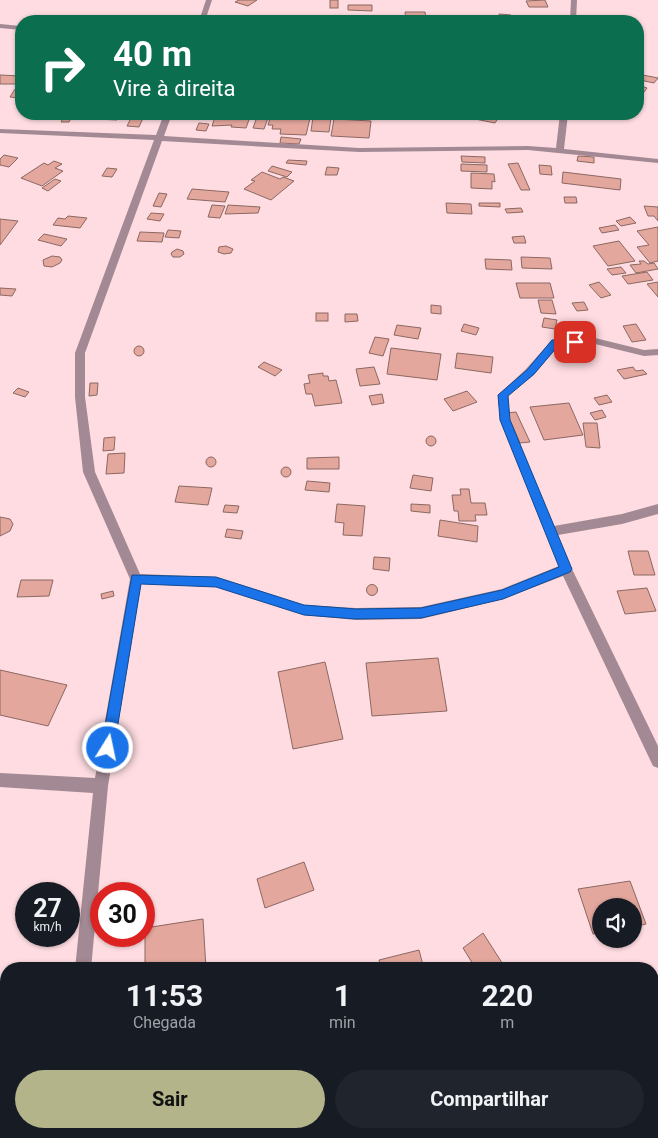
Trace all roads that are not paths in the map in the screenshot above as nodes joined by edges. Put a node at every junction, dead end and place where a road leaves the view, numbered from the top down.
1 (209, 0) edge
2 (574, 0) edge
3 (204, 15) edge
4 (573, 15) edge
5 (0, 19) edge
6 (0, 26) edge
7 (9, 27) junction
8 (15, 28) edge
9 (166, 120) edge
10 (563, 120) edge
11 (3, 132) edge
12 (159, 138) junction
13 (0, 141) edge
14 (560, 150) junction
15 (658, 162) edge
16 (658, 352) edge
17 (658, 509) edge
18 (550, 531) junction
19 (566, 569) junction
20 (136, 579) junction
21 (658, 761) edge
22 (0, 780) edge
23 (102, 786) junction
24 (84, 962) edge

1 - 3 street
2 - 4 street
5 - 7 street
6 - 7 street
7 - 8 street
9 - 12 street
10 - 14 street
11 - 12 street
11 - 13 street
12 - 14 street
12 - 20 street
14 - 15 street
16 - 18 street
17 - 18 street
18 - 19 street
19 - 20 street
19 - 21 street
20 - 23 street
22 - 23 street
23 - 24 street

